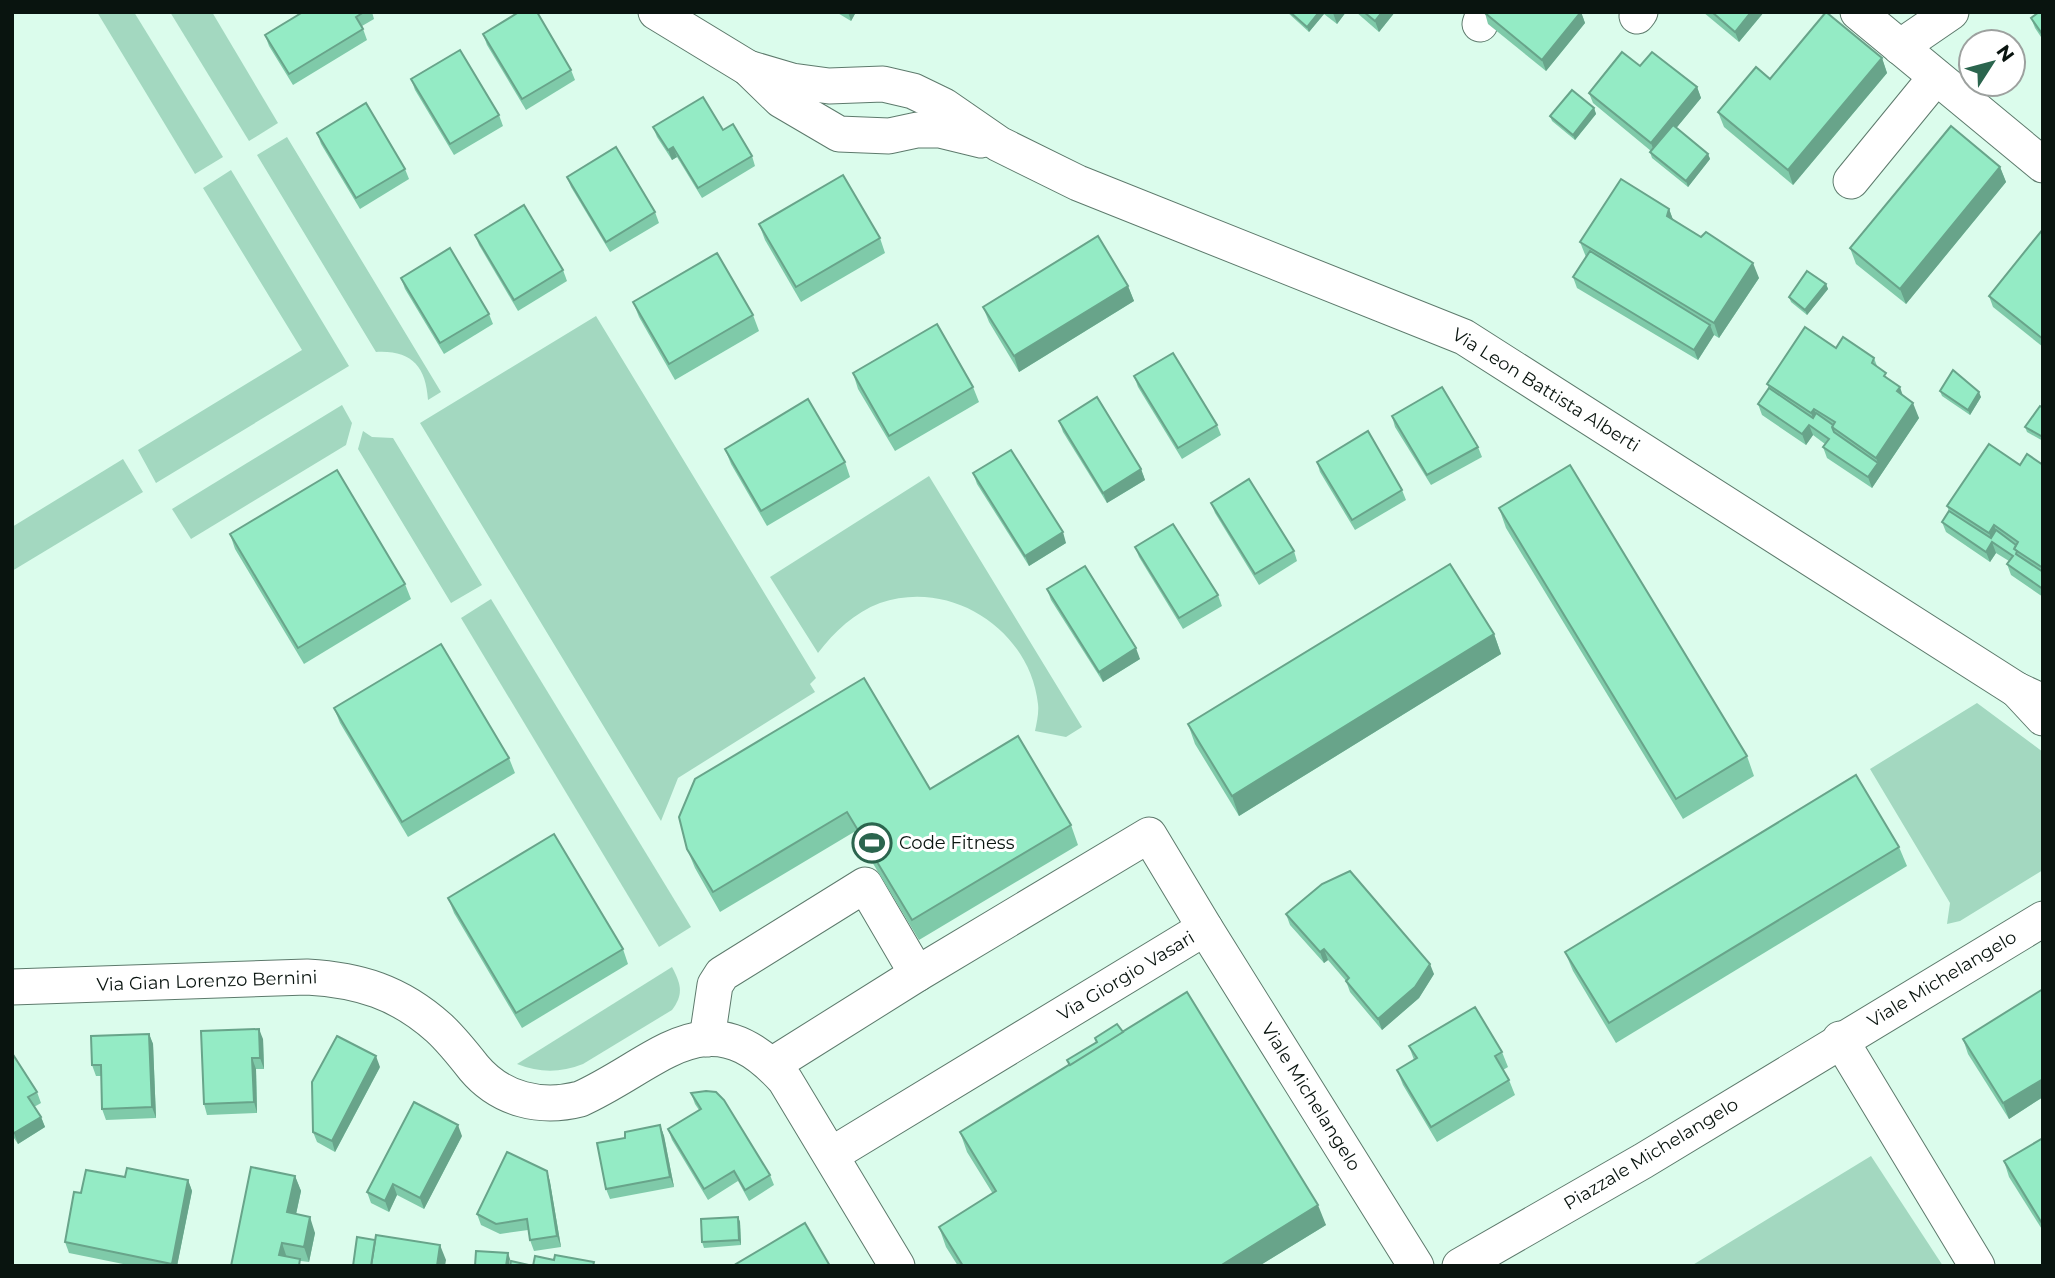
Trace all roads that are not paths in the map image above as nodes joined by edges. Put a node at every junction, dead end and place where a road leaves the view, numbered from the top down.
1 (656, 12) edge
2 (1858, 12) edge
3 (1951, 12) edge
4 (1900, 47) junction
5 (748, 68) junction
6 (1936, 77) junction
7 (999, 144) junction
8 (2043, 165) edge
9 (1851, 181) dead end
10 (2030, 696) edge
11 (2043, 718) edge
12 (2043, 919) edge
13 (1205, 928) junction
14 (918, 974) junction
15 (12, 987) edge
16 (707, 1039) junction
17 (1840, 1039) junction
18 (772, 1065) junction
19 (831, 1155) junction
20 (897, 1266) edge
21 (1416, 1266) edge
22 (1460, 1266) edge
23 (1977, 1266) edge

1 - 5 street, Via Leon Battista Alberti
2 - 4 street
3 - 4 street
4 - 6 street
5 - 7 street, Via Leon Battista Alberti
5 - 7 street, Via Leon Battista Alberti
6 - 8 street
6 - 9 street
7 - 10 street, Via Leon Battista Alberti
10 - 11 street, Via Leon Battista Alberti
12 - 17 street, Viale Michelangelo
13 - 14 street, Via Giorgio Vasari
13 - 19 street, Via Giorgio Vasari
13 - 21 street, Viale Michelangelo
14 - 16 street
14 - 18 street, Via Giorgio Vasari
15 - 16 street, Via Gian Lorenzo Bernini
16 - 18 street, Via Gian Lorenzo Bernini
17 - 22 street, Piazzale Michelangelo
17 - 23 street
18 - 19 street, Via Gian Lorenzo Bernini
19 - 20 street, Via Gian Lorenzo Bernini

